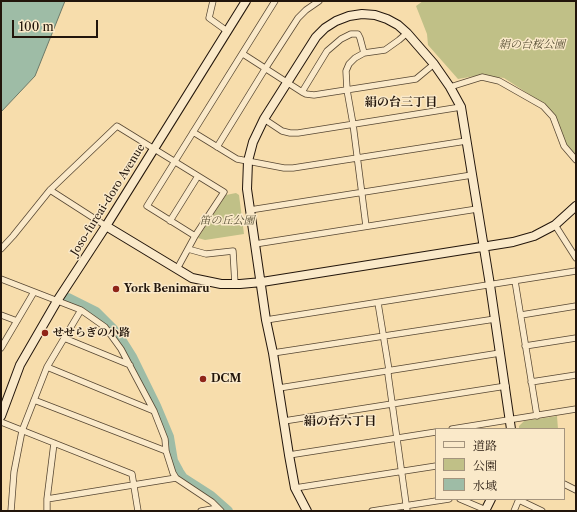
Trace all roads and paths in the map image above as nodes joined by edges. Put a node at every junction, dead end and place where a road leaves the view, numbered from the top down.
1 (213, 1) edge
2 (246, 1) edge
3 (275, 1) edge
4 (319, 1) edge
5 (227, 31) junction
6 (407, 33) junction
7 (364, 53) junction
8 (243, 54) junction
9 (434, 64) junction
10 (265, 69) junction
11 (287, 83) junction
12 (450, 86) junction
13 (347, 90) junction
14 (302, 92) junction
15 (461, 107) junction
16 (264, 118) junction
17 (353, 124) junction
18 (193, 132) junction
19 (466, 141) junction
20 (217, 147) junction
21 (153, 149) junction
22 (357, 158) junction
23 (576, 160) edge
24 (174, 161) junction
25 (248, 161) junction
26 (472, 175) junction
27 (198, 176) junction
28 (50, 190) junction
29 (361, 192) junction
30 (576, 206) edge
31 (477, 209) junction
32 (250, 210) junction
33 (170, 221) junction
34 (554, 225) junction
35 (106, 226) junction
36 (366, 226) junction
37 (195, 236) junction
38 (255, 244) junction
39 (484, 247) junction
40 (1, 249) edge
41 (188, 249) junction
42 (576, 257) edge
43 (177, 269) junction
44 (576, 271) edge
45 (1, 279) edge
46 (515, 281) junction
47 (262, 282) junction
48 (235, 284) junction
49 (490, 285) junction
50 (34, 292) junction
51 (57, 301) junction
52 (378, 303) junction
53 (576, 306) edge
54 (81, 310) junction
55 (1, 315) edge
56 (521, 315) junction
57 (495, 319) junction
58 (266, 320) junction
59 (16, 321) junction
60 (384, 336) junction
61 (64, 338) junction
62 (576, 338) edge
63 (526, 346) junction
64 (1, 348) edge
65 (273, 353) junction
66 (500, 353) junction
67 (130, 366) junction
68 (47, 367) junction
69 (389, 370) junction
70 (576, 375) edge
71 (531, 382) junction
72 (506, 386) junction
73 (279, 388) junction
74 (34, 400) junction
75 (393, 404) junction
76 (576, 409) edge
77 (154, 411) junction
78 (1, 416) edge
79 (536, 416) junction
80 (511, 420) junction
81 (284, 421) junction
82 (1, 422) edge
83 (459, 428) edge
84 (511, 428) edge
85 (22, 431) junction
86 (435, 432) edge
87 (398, 438) junction
88 (54, 443) junction
89 (166, 451) junction
90 (289, 455) junction
91 (435, 466) edge
92 (402, 472) junction
93 (176, 478) junction
94 (565, 484) edge
95 (134, 485) junction
96 (295, 488) junction
97 (576, 490) edge
98 (47, 500) junction
99 (445, 500) edge
100 (462, 500) edge
101 (491, 500) edge
102 (519, 500) edge
103 (521, 500) edge
104 (407, 509) edge
105 (220, 510) edge
106 (486, 510) edge
107 (11, 511) edge
108 (47, 511) edge
109 (138, 511) edge
110 (201, 511) edge
111 (307, 511) edge
112 (372, 511) edge
113 (514, 511) edge
114 (542, 511) edge

1 - 5 street
2 - 5 street, Joso-fureai-doro Avenue
3 - 8 street
4 - 10 street
5 - 21 street, Joso-fureai-doro Avenue
6 - 7 street
6 - 9 street
6 - 11 street
7 - 13 street
7 - 14 street
8 - 10 street
8 - 18 street
9 - 12 street
9 - 13 street
10 - 11 street
10 - 20 street
11 - 14 street
11 - 16 street
12 - 15 street
12 - 23 street
13 - 14 street
13 - 17 street
15 - 17 street
15 - 19 street
16 - 17 street
16 - 25 street
17 - 22 street
18 - 20 street
18 - 24 street
19 - 22 street
19 - 26 street
20 - 25 street
21 - 24 street
21 - 28 street
21 - 35 street, Joso-fureai-doro Avenue
22 - 25 street
22 - 29 street
24 - 27 street
24 - 33 street
25 - 32 street
26 - 29 street
26 - 31 street
27 - 33 street
27 - 37 street
28 - 35 street
28 - 40 street
29 - 32 street
29 - 36 street
30 - 34 street
31 - 36 street
31 - 39 street
32 - 38 street
33 - 37 street
34 - 39 street
34 - 42 street
35 - 43 street
35 - 51 street, Joso-fureai-doro Avenue
36 - 38 street
37 - 41 street
38 - 47 street
39 - 47 street
39 - 49 street
41 - 43 street
41 - 48 street
43 - 48 street
44 - 46 street
45 - 50 street
46 - 49 street
46 - 56 street
47 - 48 street
47 - 58 street
49 - 52 street
49 - 57 street
50 - 51 street
50 - 59 street
51 - 54 street
51 - 78 street, Joso-fureai-doro Avenue
52 - 58 street
52 - 60 street
53 - 56 street
54 - 61 street
54 - 67 street
55 - 59 street
56 - 63 street
57 - 60 street
57 - 66 street
58 - 65 street
59 - 64 street
60 - 65 street
60 - 69 street
61 - 67 street
61 - 68 street
62 - 63 street
63 - 71 street
65 - 73 street
66 - 69 street
66 - 72 street
67 - 77 street
68 - 74 street
68 - 77 street
69 - 73 street
69 - 75 street
70 - 71 street
71 - 79 street
72 - 75 street
72 - 80 street
73 - 81 street
74 - 85 street
74 - 89 street
75 - 81 street
75 - 87 street
76 - 79 street
77 - 89 street
79 - 80 street
80 - 83 street
80 - 84 street
81 - 90 street
82 - 85 street
85 - 88 street
85 - 107 street
86 - 87 street
87 - 90 street
87 - 92 street
88 - 95 street
88 - 98 street
89 - 93 street
90 - 96 street
91 - 92 street
92 - 96 street
92 - 104 street
93 - 95 street
93 - 105 street
94 - 97 street
95 - 98 street
95 - 109 street
96 - 111 street
98 - 108 street
99 - 104 street
100 - 106 street
101 - 106 street
102 - 113 street
103 - 114 street
104 - 112 street
105 - 110 street

